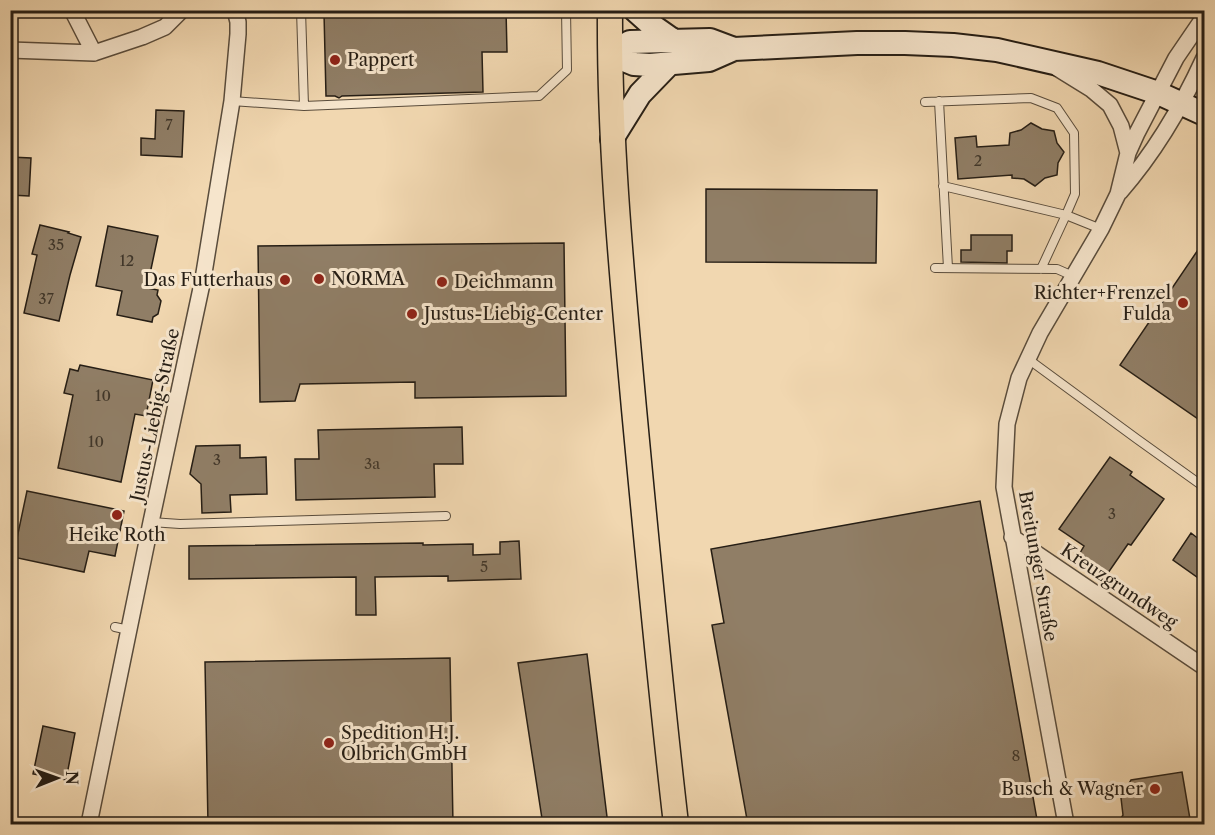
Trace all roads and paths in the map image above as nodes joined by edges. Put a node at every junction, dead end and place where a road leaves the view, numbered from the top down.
1 (72, 10) edge
2 (182, 10) edge
3 (234, 10) edge
4 (301, 10) edge
5 (566, 10) edge
6 (610, 10) edge
7 (635, 10) edge
8 (1204, 17) edge
9 (674, 41) junction
10 (734, 49) junction
11 (10, 50) edge
12 (94, 53) junction
13 (610, 54) junction
14 (1204, 58) edge
15 (1046, 60) junction
16 (669, 64) junction
17 (1158, 93) junction
18 (232, 101) junction
19 (939, 101) junction
20 (925, 102) dead end
21 (1182, 104) junction
22 (304, 106) junction
23 (1204, 114) edge
24 (612, 139) junction
25 (1128, 153) junction
26 (944, 186) junction
27 (1118, 194) junction
28 (1066, 215) junction
29 (1101, 229) junction
30 (934, 268) dead end
31 (948, 268) junction
32 (1041, 269) junction
33 (1073, 276) junction
34 (1028, 359) junction
35 (1204, 487) edge
36 (446, 516) dead end
37 (151, 522) junction
38 (1012, 537) junction
39 (1204, 667) edge
40 (89, 825) edge
41 (676, 825) edge
42 (1066, 825) edge

1 - 12 street
2 - 12 street
3 - 18 street, Justus-Liebig-Straße
4 - 22 lane
5 - 22 lane
6 - 13 main road
7 - 9 main road
8 - 17 street, Breitunger Straße
9 - 10 main road
9 - 13 main road
10 - 15 main road
10 - 16 main road
11 - 12 street
13 - 16 main road
13 - 24 main road
14 - 21 street, Breitunger Straße
15 - 17 main road
15 - 25 street
16 - 24 main road
17 - 21 main road
17 - 25 street, Breitunger Straße
18 - 22 lane
18 - 37 street, Justus-Liebig-Straße
19 - 20 lane
19 - 26 lane
19 - 28 lane
21 - 23 main road
21 - 27 street, Breitunger Straße
24 - 41 main road
25 - 27 street, Breitunger Straße
26 - 28 lane
26 - 31 lane
27 - 29 street, Breitunger Straße
28 - 29 lane
28 - 32 lane
29 - 33 street, Breitunger Straße
30 - 31 lane
31 - 32 lane
32 - 33 lane
33 - 34 street, Breitunger Straße
34 - 35 lane
34 - 38 street, Breitunger Straße
36 - 37 lane
37 - 40 street, Justus-Liebig-Straße
38 - 39 street, Kreuzgrundweg
38 - 42 street, Breitunger Straße

